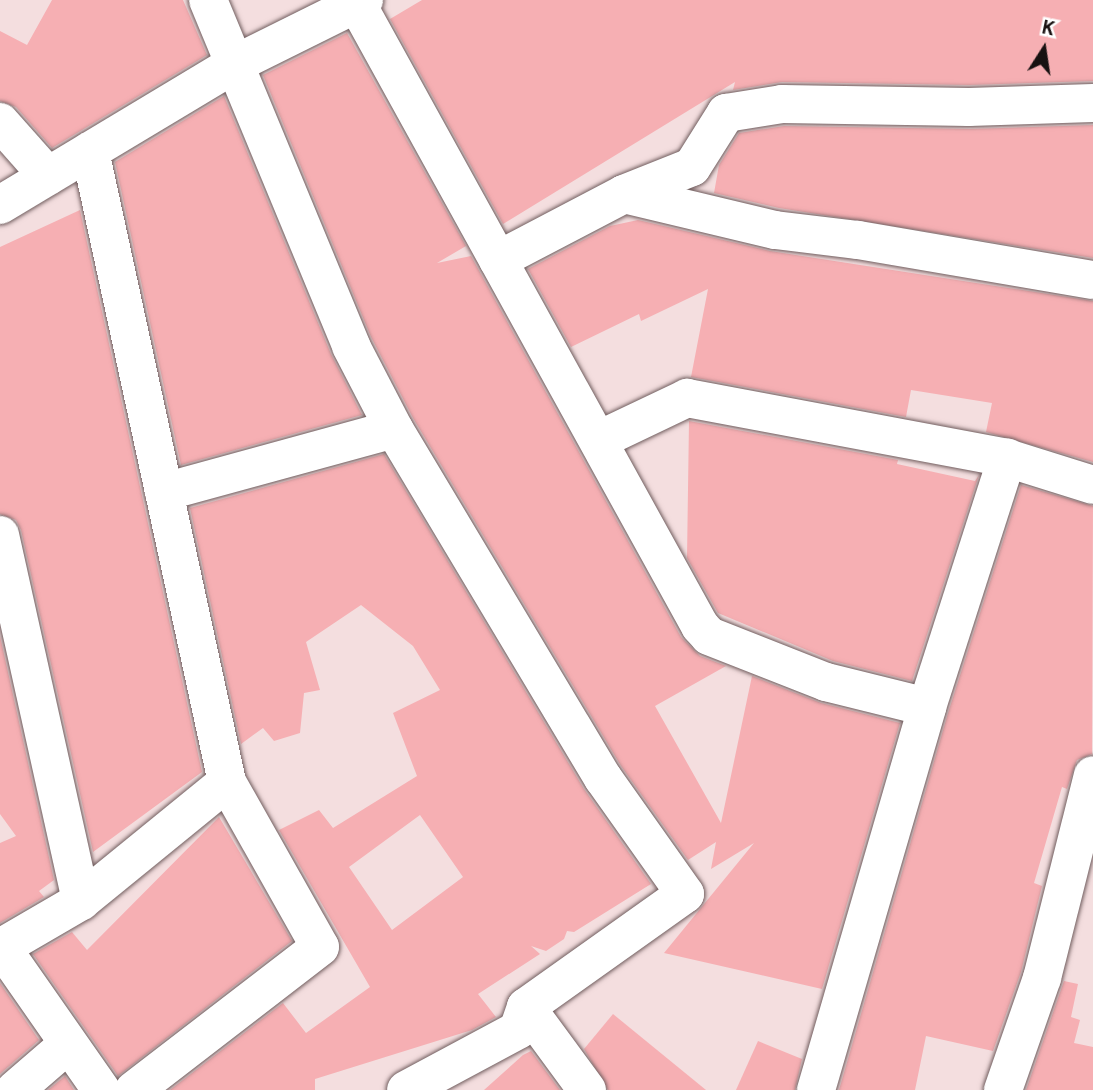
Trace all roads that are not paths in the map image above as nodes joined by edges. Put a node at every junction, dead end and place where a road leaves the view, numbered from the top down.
1 (208, 0) edge
2 (361, 3) edge
3 (235, 64) junction
4 (1093, 103) edge
5 (0, 122) edge
6 (90, 151) junction
7 (48, 176) junction
8 (624, 194) junction
9 (0, 205) edge
10 (498, 260) junction
11 (1093, 279) edge
12 (394, 429) junction
13 (599, 440) junction
14 (1007, 458) junction
15 (1093, 485) edge
16 (164, 492) junction
17 (0, 535) edge
18 (927, 707) junction
19 (227, 782) junction
20 (1090, 795) edge
21 (81, 901) junction
22 (1, 946) edge
23 (526, 1007) junction
24 (66, 1046) junction
25 (15, 1090) edge
26 (101, 1090) edge
27 (134, 1090) edge
28 (407, 1090) edge
29 (587, 1090) edge
30 (816, 1090) edge
31 (1003, 1090) edge

1 - 3 street
2 - 3 street
2 - 10 street
3 - 6 street
3 - 12 street
4 - 8 street
5 - 7 street
6 - 7 street
6 - 16 street
7 - 9 street
8 - 10 street
8 - 11 street
10 - 13 street
12 - 16 street
12 - 23 street
13 - 14 street
13 - 18 street
14 - 15 street
14 - 18 street
16 - 19 street
17 - 21 street
18 - 30 street
19 - 21 street
19 - 27 street
20 - 31 street
21 - 22 street
22 - 24 street
23 - 28 street
23 - 29 street
24 - 25 street
24 - 26 street

